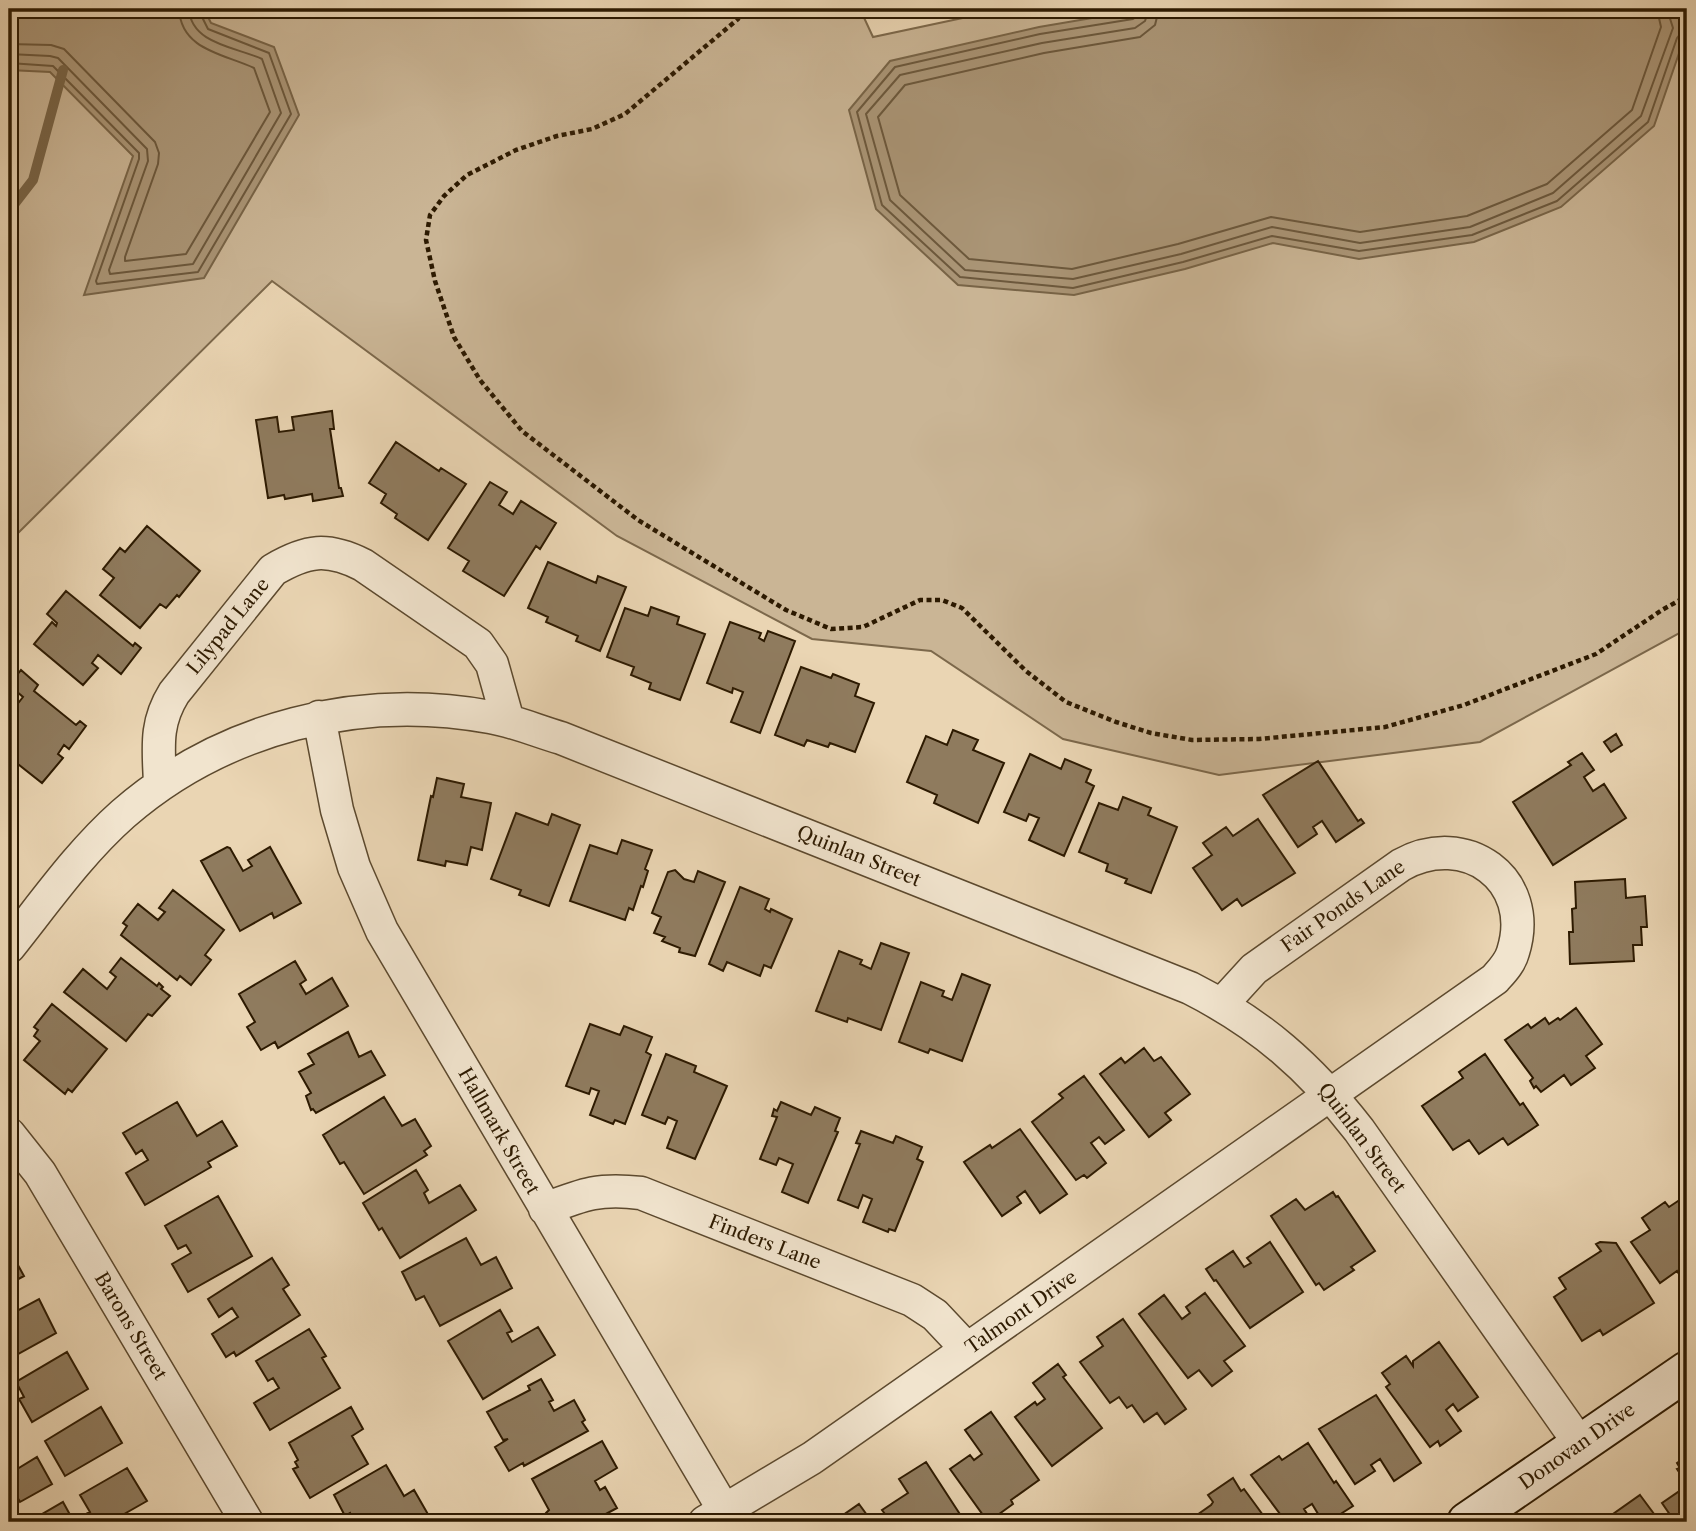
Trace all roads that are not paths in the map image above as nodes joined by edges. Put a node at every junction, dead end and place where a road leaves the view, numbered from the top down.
1 (319, 717) junction
2 (508, 721) junction
3 (160, 785) junction
4 (9, 947) edge
5 (1222, 1004) junction
6 (1331, 1094) junction
7 (9, 1134) edge
8 (545, 1209) junction
9 (967, 1349) junction
10 (1687, 1371) edge
11 (1580, 1444) junction
12 (721, 1519) edge
13 (247, 1522) edge
14 (1468, 1522) edge

1 - 2 street, Quinlan Street
1 - 3 street, Quinlan Street
1 - 8 street, Hallmark Street
2 - 3 street, Lilypad Lane
2 - 5 street, Quinlan Street
3 - 4 street, Quinlan Street
5 - 6 street, Quinlan Street
5 - 6 street, Fair Ponds Lane
6 - 9 street, Talmont Drive
6 - 11 street, Quinlan Street
7 - 13 street, Barons Street
8 - 9 street, Finders Lane
8 - 12 street, Hallmark Street
9 - 12 street, Talmont Drive
10 - 11 street, Donovan Drive
11 - 14 street, Donovan Drive

